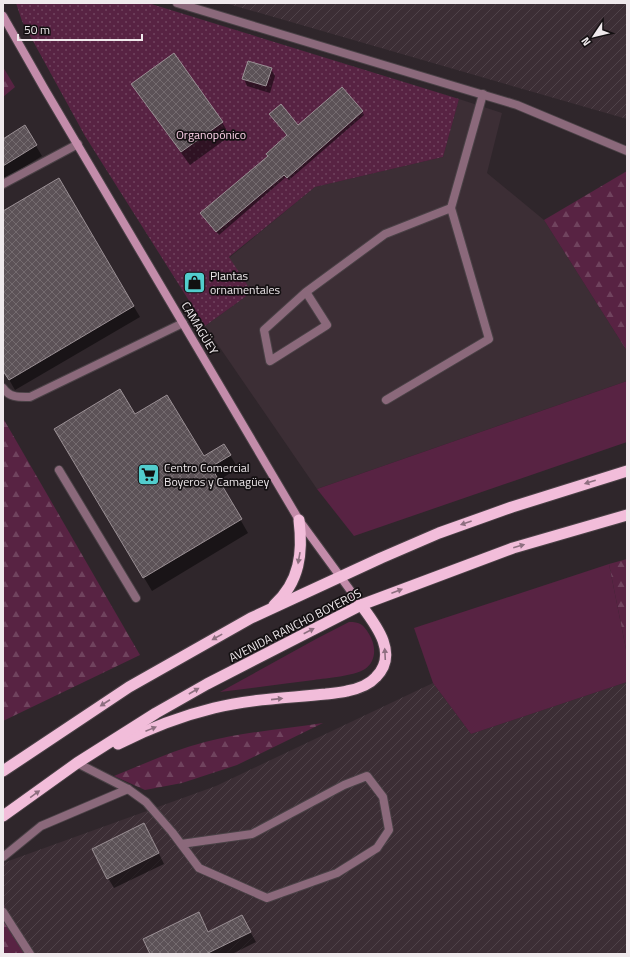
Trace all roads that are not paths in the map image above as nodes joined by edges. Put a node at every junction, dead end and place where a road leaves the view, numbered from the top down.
1 (177, 3) edge
2 (3, 16) edge
3 (483, 94) junction
4 (78, 144) junction
5 (627, 151) edge
6 (3, 184) edge
7 (451, 208) junction
8 (306, 292) junction
9 (183, 323) junction
10 (3, 388) edge
11 (386, 400) dead end
12 (59, 470) dead end
13 (627, 471) edge
14 (627, 515) edge
15 (299, 520) junction
16 (340, 577) junction
17 (136, 598) dead end
18 (361, 605) junction
19 (251, 618) junction
20 (77, 763) junction
21 (3, 771) edge
22 (128, 789) junction
23 (3, 816) edge
24 (181, 844) junction
25 (3, 857) edge
26 (3, 912) edge
27 (30, 954) edge

1 - 3 street
2 - 4 main road, CAMAGÜEY
3 - 5 street
3 - 7 street
4 - 6 street
4 - 9 main road, CAMAGÜEY
7 - 8 street
7 - 11 street
8 - 8 street
9 - 10 street
9 - 15 main road, CAMAGÜEY
12 - 17 street
13 -> 16 highway, AVENIDA RANCHO BOYEROS
18 -> 14 highway, AVENIDA RANCHO BOYEROS
15 - 16 main road, CAMAGÜEY
15 -> 19 highway
16 - 18 main road, CAMAGÜEY
16 - 19 highway, AVENIDA RANCHO BOYEROS
20 -> 18 highway, AVENIDA RANCHO BOYEROS
20 -> 18 highway
19 -> 21 highway, AVENIDA RANCHO BOYEROS
20 - 22 street
23 -> 20 highway, AVENIDA RANCHO BOYEROS
22 - 24 street
22 - 25 street
24 - 24 street
26 - 27 street

